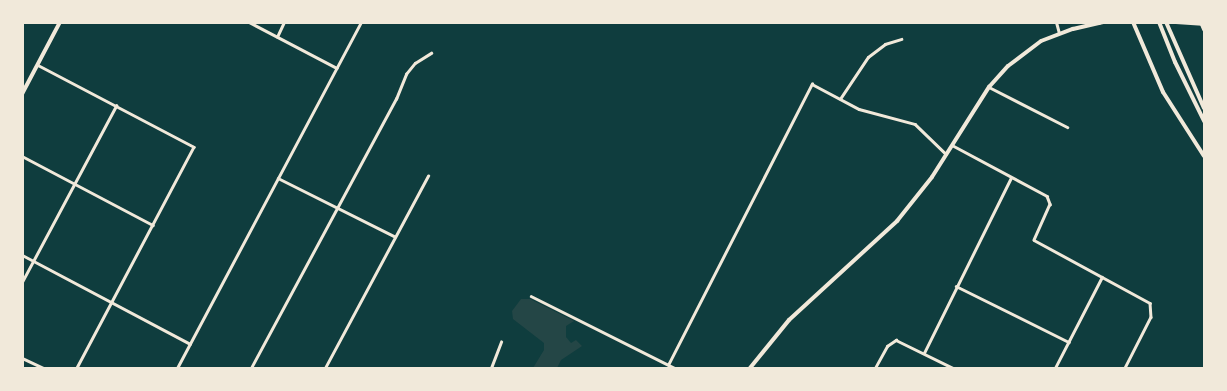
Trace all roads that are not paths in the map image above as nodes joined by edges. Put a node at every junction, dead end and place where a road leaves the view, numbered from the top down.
1 (60, 22) edge
2 (249, 22) edge
3 (284, 22) edge
4 (361, 22) edge
5 (1056, 22) edge
6 (1133, 22) edge
7 (1159, 22) edge
8 (1166, 22) edge
9 (1176, 22) edge
10 (1101, 23) edge
11 (1189, 23) edge
12 (1203, 24) edge
13 (1204, 29) edge
14 (1059, 33) junction
15 (277, 37) junction
16 (901, 39) dead end
17 (431, 53) dead end
18 (38, 65) junction
19 (337, 68) junction
20 (989, 87) junction
21 (22, 94) edge
22 (840, 99) junction
23 (116, 106) junction
24 (1204, 108) edge
25 (1204, 121) edge
26 (1067, 127) dead end
27 (952, 145) junction
28 (946, 154) junction
29 (22, 156) edge
30 (1204, 156) edge
31 (428, 176) dead end
32 (278, 178) junction
33 (1011, 178) junction
34 (75, 184) junction
35 (339, 206) junction
36 (152, 225) junction
37 (394, 236) junction
38 (22, 255) edge
39 (34, 261) junction
40 (1102, 276) junction
41 (22, 282) edge
42 (956, 286) junction
43 (531, 296) dead end
44 (112, 304) junction
45 (501, 342) dead end
46 (1069, 342) junction
47 (190, 344) junction
48 (924, 353) junction
49 (22, 358) edge
50 (668, 365) junction
51 (43, 368) edge
52 (77, 368) edge
53 (177, 368) edge
54 (251, 368) edge
55 (325, 368) edge
56 (490, 368) edge
57 (675, 368) edge
58 (750, 368) edge
59 (876, 368) edge
60 (953, 368) edge
61 (1056, 368) edge
62 (1124, 368) edge

1 - 18 main road
2 - 15 street
3 - 15 street
4 - 19 street
5 - 14 street
6 - 30 main road
7 - 25 main road
8 - 24 main road
9 - 11 main road
10 - 14 main road
11 - 12 main road
12 - 13 main road
14 - 20 main road
15 - 19 street
16 - 22 street
17 - 35 street
18 - 21 main road
18 - 23 street
19 - 32 street
20 - 26 street
20 - 27 main road
22 - 28 street
22 - 50 street
23 - 34 street
23 - 36 street
27 - 28 main road
27 - 33 street
28 - 58 main road
29 - 34 street
31 - 37 street
32 - 35 street
32 - 47 street
33 - 40 street
33 - 42 street
34 - 36 street
34 - 39 street
35 - 37 street
35 - 54 street
36 - 44 street
37 - 55 street
38 - 39 street
39 - 41 street
39 - 44 street
40 - 46 street
40 - 62 street
42 - 46 street
42 - 48 street
43 - 50 street
44 - 47 street
44 - 52 street
45 - 56 street
46 - 61 street
47 - 53 street
48 - 59 street
48 - 60 street
49 - 51 street
50 - 57 street

